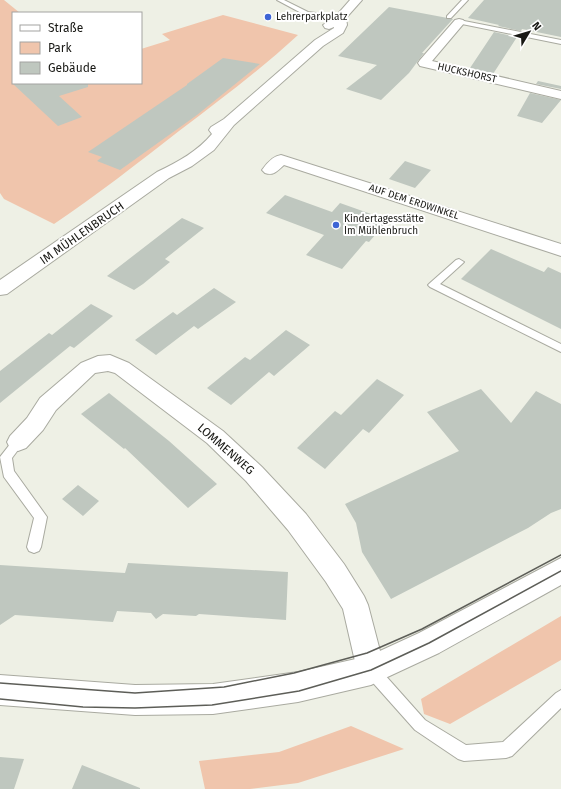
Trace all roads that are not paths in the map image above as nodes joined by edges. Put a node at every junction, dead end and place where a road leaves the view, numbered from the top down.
1 (280, 0) edge
2 (356, 0) edge
3 (465, 0) edge
4 (340, 18) junction
5 (454, 20) junction
6 (561, 42) edge
7 (561, 95) edge
8 (270, 170) dead end
9 (561, 250) edge
10 (459, 262) dead end
11 (0, 289) edge
12 (561, 348) edge
13 (18, 442) joint
14 (34, 547) dead end
15 (561, 572) edge
16 (371, 670) junction
17 (0, 690) edge
18 (561, 698) edge

1 - 4 lane
2 - 4 main road, IM MÜHLENBRUCH
3 - 5 lane
4 - 11 main road, IM MÜHLENBRUCH
5 - 6 lane
5 - 7 street, HUCKSHORST
8 - 9 street, AUF DEM ERDWINKEL
10 - 12 lane
13 - 14 lane
13 - 16 street, LOMMENWEG
15 - 16 main road
16 - 17 main road
16 - 18 lane

